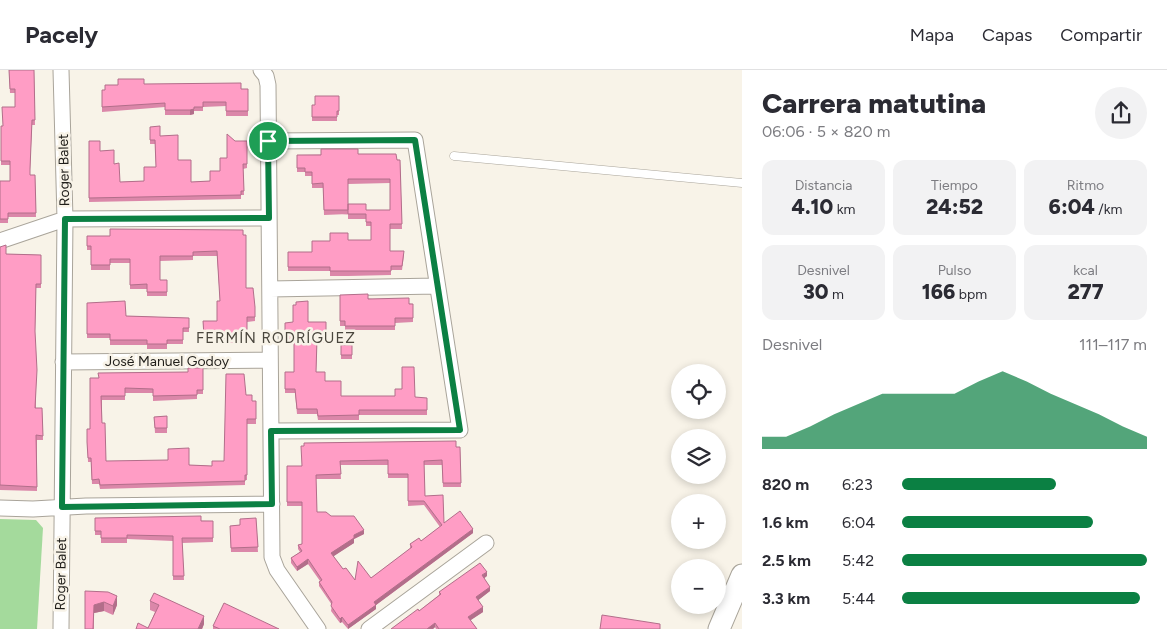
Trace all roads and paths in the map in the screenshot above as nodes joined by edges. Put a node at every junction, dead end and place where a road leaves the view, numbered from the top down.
1 (61, 70) edge
2 (261, 70) edge
3 (268, 141) junction
4 (454, 156) dead end
5 (742, 183) edge
6 (269, 218) junction
7 (65, 219) junction
8 (0, 241) edge
9 (437, 286) junction
10 (270, 289) junction
11 (270, 360) junction
12 (63, 362) junction
13 (271, 431) junction
14 (272, 504) junction
15 (62, 507) junction
16 (0, 508) edge
17 (486, 543) dead end
18 (742, 575) edge
19 (61, 629) edge
20 (318, 629) edge
21 (369, 629) edge
22 (719, 629) edge

1 - 7 street, Roger Balet
2 - 3 street
3 - 6 street
3 - 9 street
4 - 5 lane
6 - 7 street
6 - 10 street
7 - 8 street
7 - 12 street, Roger Balet
9 - 10 street
9 - 13 street
10 - 11 street
11 - 12 street, José Manuel Godoy
11 - 13 street
12 - 15 street, Roger Balet
13 - 14 street
14 - 15 street
14 - 20 street
15 - 16 street
15 - 19 street, Roger Balet
17 - 21 street
18 - 22 street

